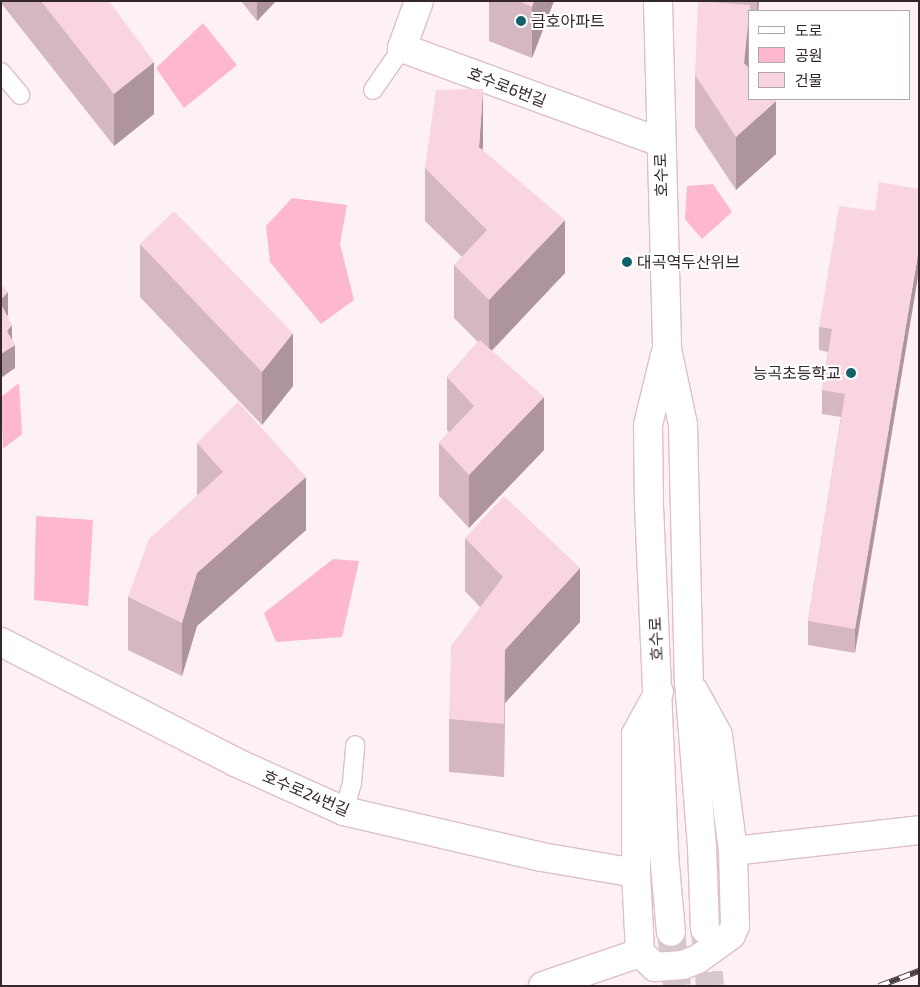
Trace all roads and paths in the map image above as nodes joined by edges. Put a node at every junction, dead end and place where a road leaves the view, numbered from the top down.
1 (420, 1) edge
2 (658, 1) edge
3 (402, 48) junction
4 (1, 72) edge
5 (373, 90) dead end
6 (20, 96) dead end
7 (660, 142) junction
8 (667, 349) junction
9 (1, 642) edge
10 (689, 682) junction
11 (659, 692) junction
12 (355, 745) dead end
13 (344, 811) junction
14 (919, 830) edge
15 (733, 851) junction
16 (636, 873) junction
17 (705, 929) tunnel mouth
18 (671, 932) tunnel mouth
19 (640, 953) junction
20 (543, 986) edge

1 - 3 main road
2 - 7 main road, 호수로
3 - 5 lane
3 - 7 main road, 호수로6번길
4 - 6 lane
7 - 8 main road, 호수로
8 - 10 main road, 호수로
8 - 11 main road, 호수로
9 - 13 main road, 호수로24번길
10 - 15 main road
10 - 17 main road, 호수로
11 - 16 main road
11 - 18 main road, 호수로
12 - 13 lane
13 - 16 main road, 호수로24번길
14 - 15 main road
15 - 19 main road
16 - 19 main road
19 - 20 main road

